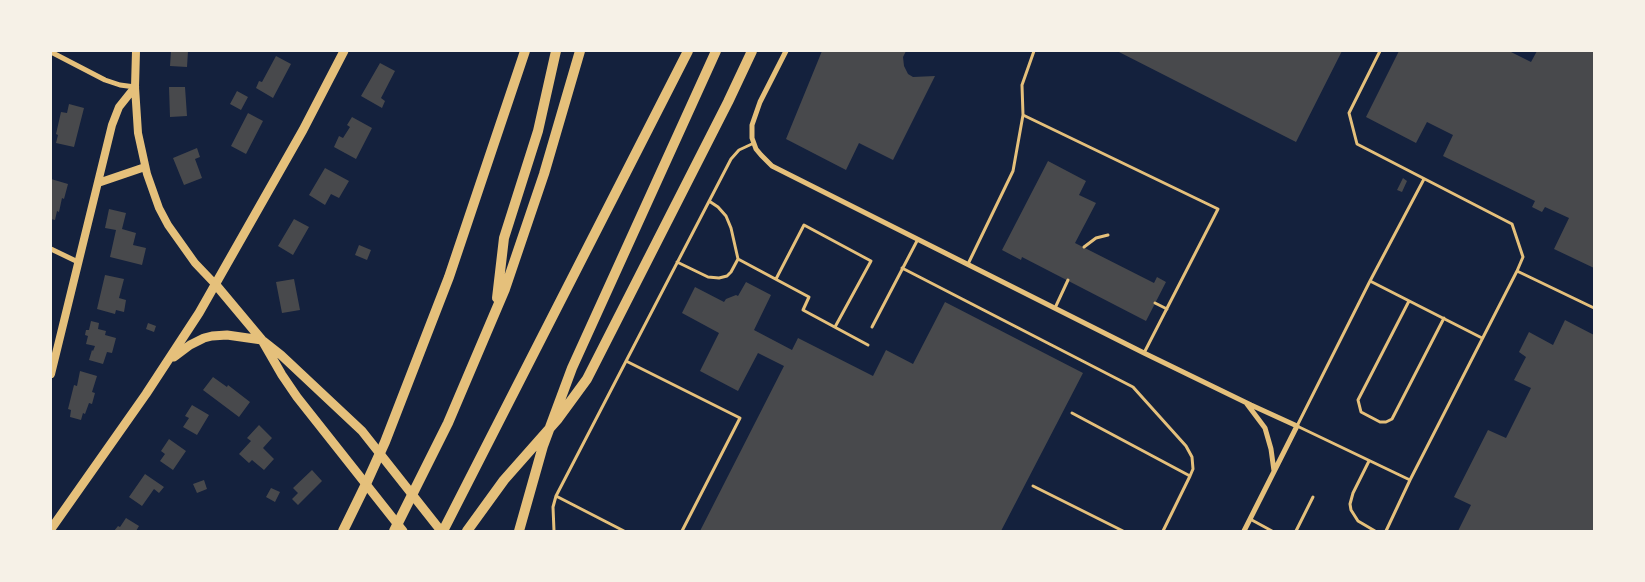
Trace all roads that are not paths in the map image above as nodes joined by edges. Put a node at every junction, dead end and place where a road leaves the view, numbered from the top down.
1 (136, 51) edge
2 (344, 51) edge
3 (525, 51) edge
4 (556, 51) edge
5 (580, 51) edge
6 (688, 51) edge
7 (716, 51) edge
8 (752, 51) edge
9 (786, 51) edge
10 (1034, 51) edge
11 (1380, 51) edge
12 (51, 52) edge
13 (135, 87) junction
14 (1023, 115) junction
15 (754, 143) junction
16 (145, 167) junction
17 (1424, 179) junction
18 (98, 183) junction
19 (709, 201) junction
20 (1108, 235) dead end
21 (918, 239) junction
22 (1084, 247) dead end
23 (51, 249) edge
24 (738, 259) junction
25 (78, 262) junction
26 (677, 262) junction
27 (968, 265) junction
28 (902, 268) junction
29 (1517, 271) junction
30 (776, 279) junction
31 (1068, 280) dead end
32 (1370, 281) junction
33 (216, 285) junction
34 (1409, 301) junction
35 (1156, 303) dead end
36 (1055, 308) junction
37 (1594, 308) edge
38 (1167, 309) junction
39 (496, 311) junction
40 (1444, 318) junction
41 (835, 327) junction
42 (872, 327) dead end
43 (1482, 338) junction
44 (262, 340) junction
45 (868, 344) dead end
46 (1144, 353) junction
47 (626, 361) junction
48 (165, 365) junction
49 (51, 374) edge
50 (1247, 403) junction
51 (1072, 413) dead end
52 (1297, 426) junction
53 (380, 453) junction
54 (1369, 461) junction
55 (1274, 472) junction
56 (1190, 476) junction
57 (1410, 480) junction
58 (366, 484) junction
59 (1034, 486) dead end
60 (556, 496) junction
61 (1313, 497) dead end
62 (1250, 519) junction
63 (51, 529) edge
64 (343, 531) edge
65 (394, 531) edge
66 (403, 531) edge
67 (442, 531) edge
68 (467, 531) edge
69 (519, 531) edge
70 (554, 531) edge
71 (624, 531) edge
72 (682, 531) edge
73 (1123, 531) edge
74 (1163, 531) edge
75 (1244, 531) edge
76 (1272, 531) edge
77 (1296, 531) edge
78 (1374, 531) edge
79 (1386, 531) edge

1 - 13 street
2 - 33 main road
3 - 53 highway
4 - 39 highway
5 - 39 highway
6 - 67 highway
7 - 69 highway
8 - 68 highway
9 - 15 street
10 - 14 lane
11 - 17 lane
12 - 13 street
13 - 16 street
13 - 18 street
14 - 27 lane
14 - 38 lane
15 - 19 lane
15 - 21 street
16 - 18 street
16 - 33 street
17 - 29 lane
17 - 32 lane
18 - 25 street
19 - 24 lane
19 - 26 lane
20 - 22 lane
21 - 27 street
21 - 28 lane
23 - 25 street
24 - 26 lane
24 - 30 lane
25 - 49 street
26 - 47 lane
27 - 36 street
28 - 42 lane
28 - 56 lane
29 - 37 lane
29 - 43 lane
30 - 41 lane
30 - 41 lane
31 - 36 lane
32 - 34 lane
32 - 52 lane
33 - 44 main road
33 - 48 main road
34 - 40 lane
34 - 40 lane
35 - 38 lane
36 - 46 street
38 - 46 lane
39 - 65 highway
40 - 43 lane
41 - 45 lane
43 - 57 lane
44 - 48 main road
44 - 53 main road
44 - 58 main road
46 - 50 street
47 - 60 lane
47 - 72 lane
48 - 63 main road
50 - 52 street
50 - 55 street
51 - 56 lane
52 - 54 lane
52 - 55 street
53 - 58 highway
53 - 67 main road
54 - 57 lane
54 - 78 lane
55 - 62 street
56 - 74 lane
57 - 79 lane
58 - 64 highway
58 - 66 main road
59 - 73 lane
60 - 70 lane
60 - 71 lane
61 - 77 lane
62 - 75 street
62 - 76 lane

